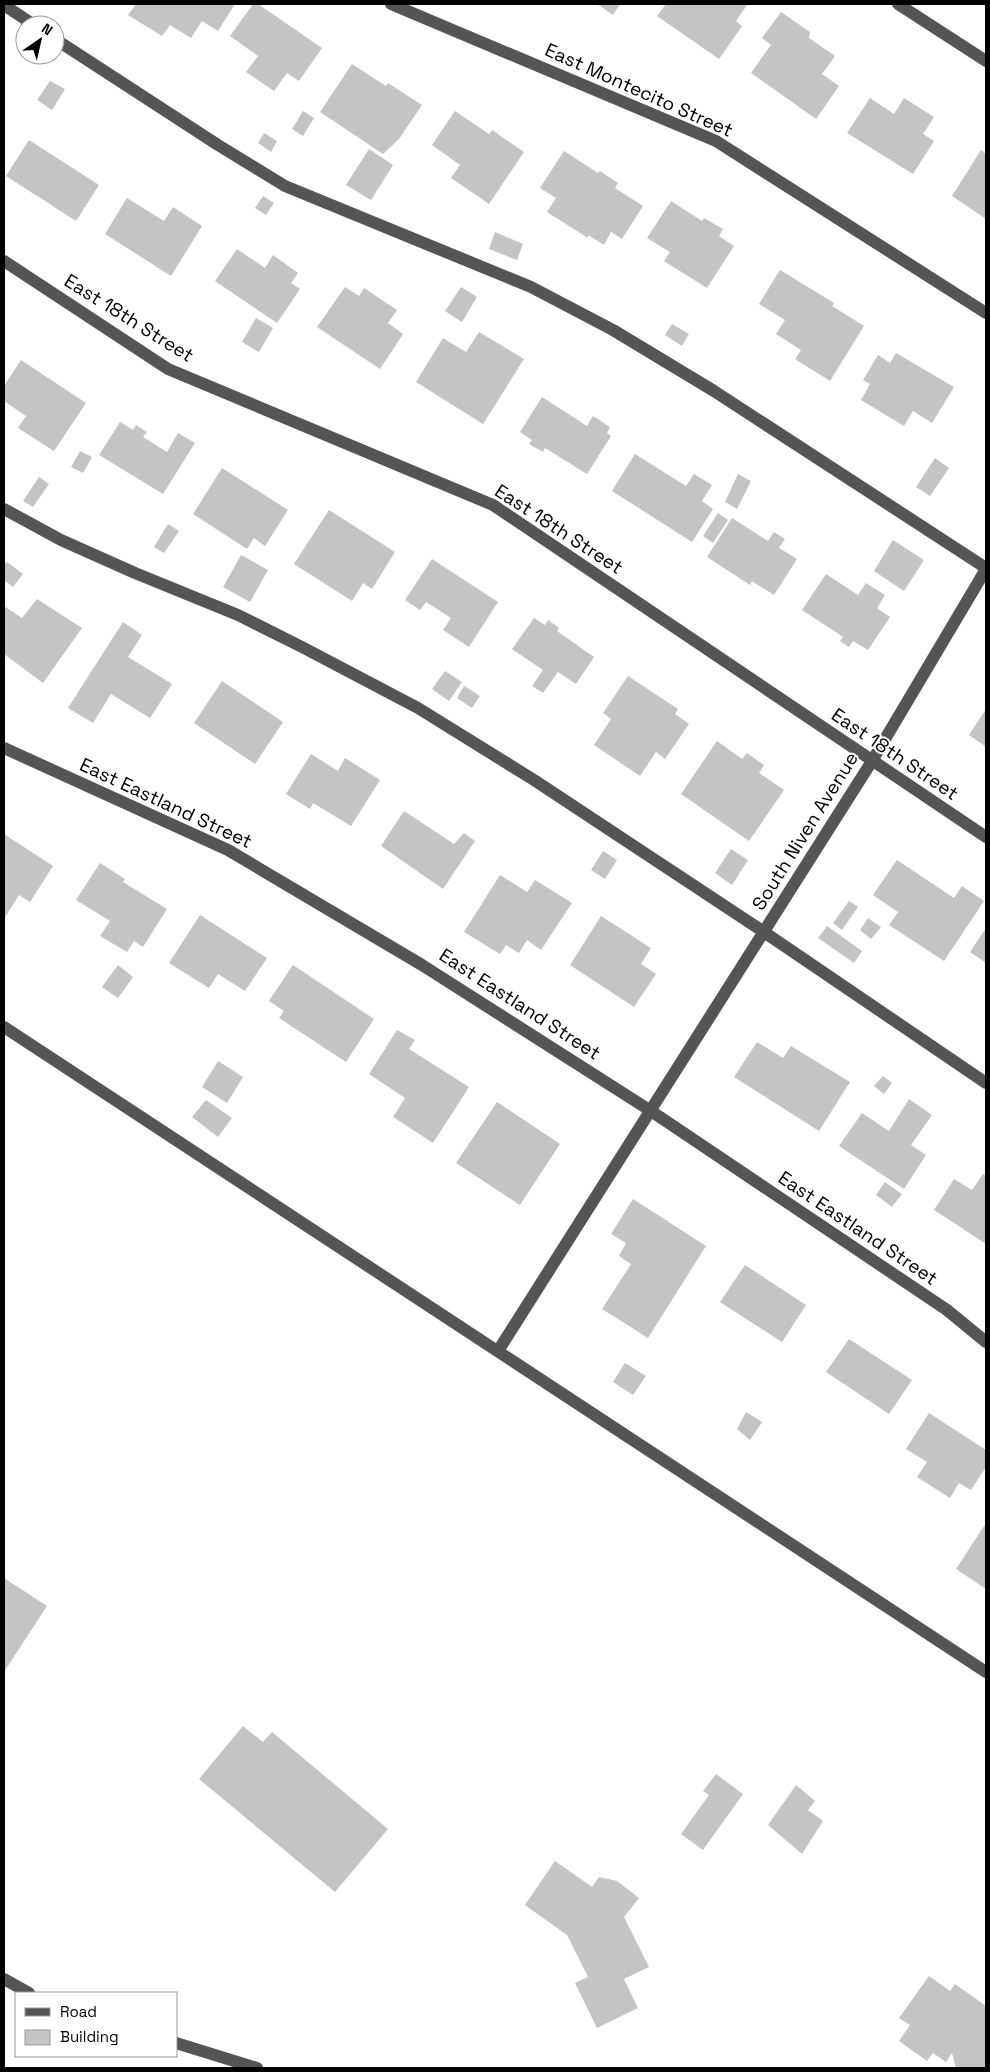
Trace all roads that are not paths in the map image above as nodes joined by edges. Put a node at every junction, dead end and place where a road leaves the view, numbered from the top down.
1 (391, 4) edge
2 (898, 4) edge
3 (4, 6) edge
4 (18, 15) edge
5 (65, 46) edge
6 (986, 61) edge
7 (4, 261) edge
8 (986, 313) edge
9 (4, 509) edge
10 (986, 569) edge
11 (4, 748) edge
12 (872, 761) junction
13 (986, 837) edge
14 (764, 932) junction
15 (4, 1027) edge
16 (986, 1083) edge
17 (651, 1110) junction
18 (986, 1342) edge
19 (498, 1351) junction
20 (986, 1672) edge
21 (4, 1979) edge
22 (27, 1992) edge
23 (178, 2044) edge
24 (256, 2068) edge

1 - 8 street, East Montecito Street
2 - 6 street
3 - 4 street
5 - 10 street
7 - 12 street, East 18th Street
9 - 14 street
10 - 12 street, South Niven Avenue
11 - 17 street, East Eastland Street
12 - 13 street, East 18th Street
12 - 14 street, South Niven Avenue
14 - 16 street
14 - 17 street, South Niven Avenue
15 - 19 street
17 - 18 street, East Eastland Street
17 - 19 street, South Niven Avenue
19 - 20 street
21 - 22 street
23 - 24 street

